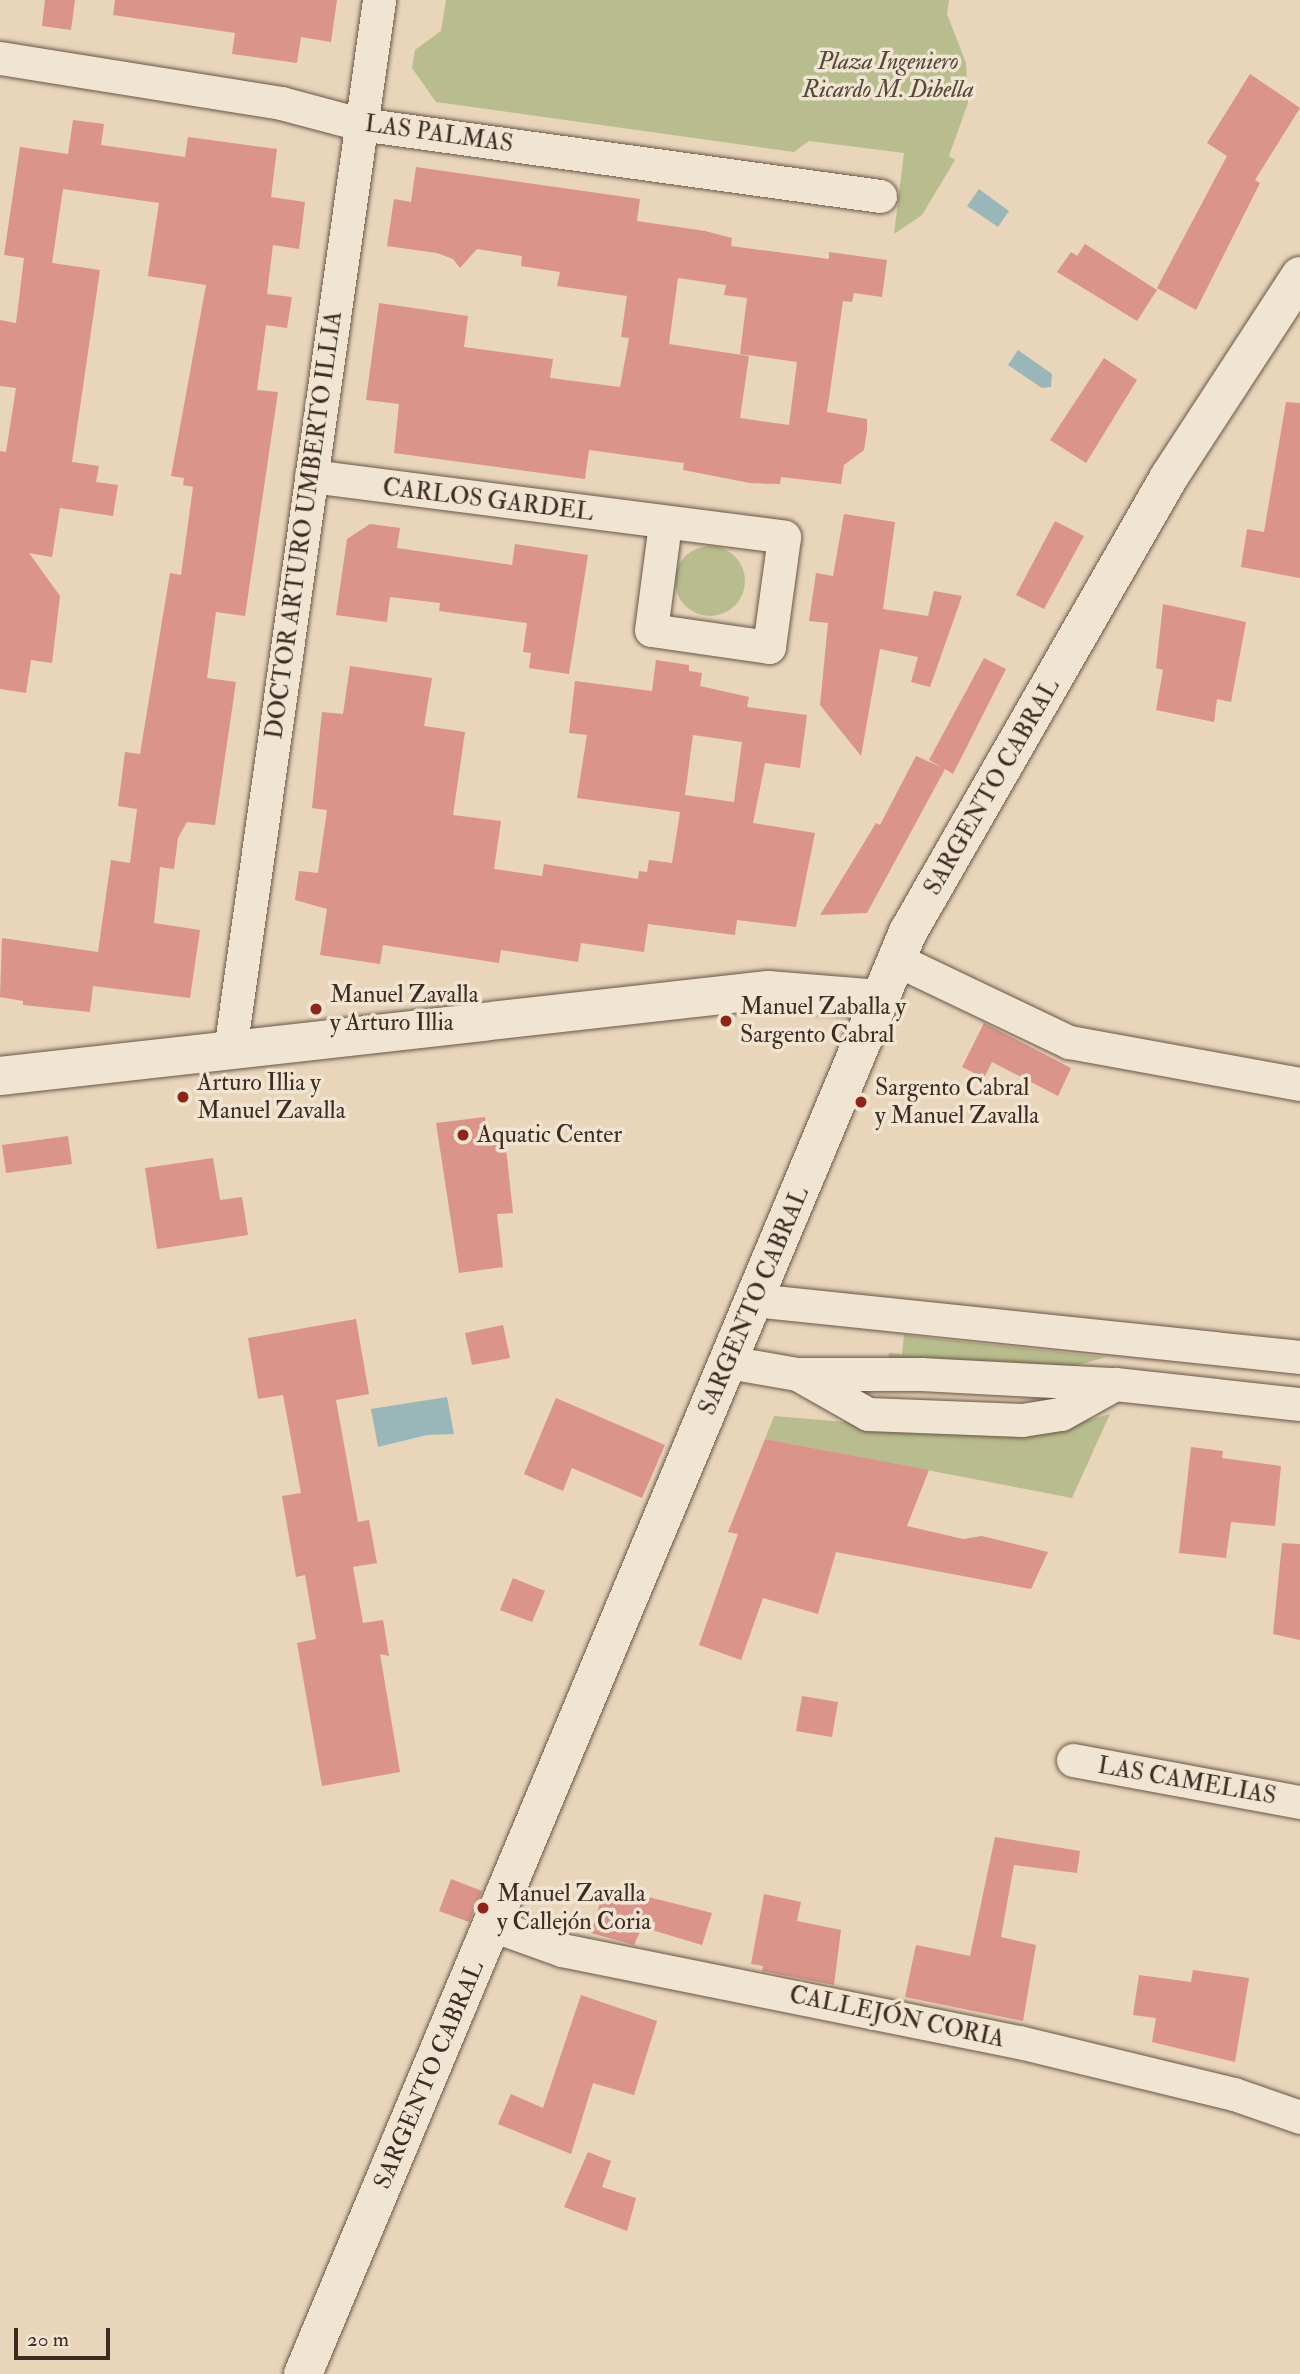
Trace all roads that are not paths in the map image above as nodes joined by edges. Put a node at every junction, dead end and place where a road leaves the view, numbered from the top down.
1 (379, 0) edge
2 (0, 58) edge
3 (360, 124) junction
4 (880, 195) dead end
5 (1300, 276) edge
6 (311, 476) junction
7 (665, 523) junction
8 (897, 960) junction
9 (880, 999) junction
10 (230, 1050) junction
11 (0, 1076) edge
12 (1300, 1084) edge
13 (754, 1300) junction
14 (1300, 1357) edge
15 (728, 1362) junction
16 (1300, 1404) edge
17 (1073, 1760) dead end
18 (1300, 1802) edge
19 (492, 1925) junction
20 (1300, 2117) edge
21 (303, 2374) edge

1 - 3 street, DOCTOR ARTURO UMBERTO ILLIA
2 - 3 street, LAS PALMAS
3 - 4 street, LAS PALMAS
3 - 6 street, DOCTOR ARTURO UMBERTO ILLIA
5 - 8 main road, SARGENTO CABRAL
6 - 7 street, CARLOS GARDEL
6 - 10 street, DOCTOR ARTURO UMBERTO ILLIA
7 - 7 street, CARLOS GARDEL
8 - 9 main road, SARGENTO CABRAL
8 - 12 street
9 - 10 main road
9 - 13 main road, SARGENTO CABRAL
10 - 11 main road
13 - 14 street
13 - 15 main road, SARGENTO CABRAL
15 - 16 street
15 - 19 main road, SARGENTO CABRAL
17 - 18 street, LAS CAMELIAS
19 - 20 street, CALLEJÓN CORIA
19 - 21 main road, SARGENTO CABRAL

